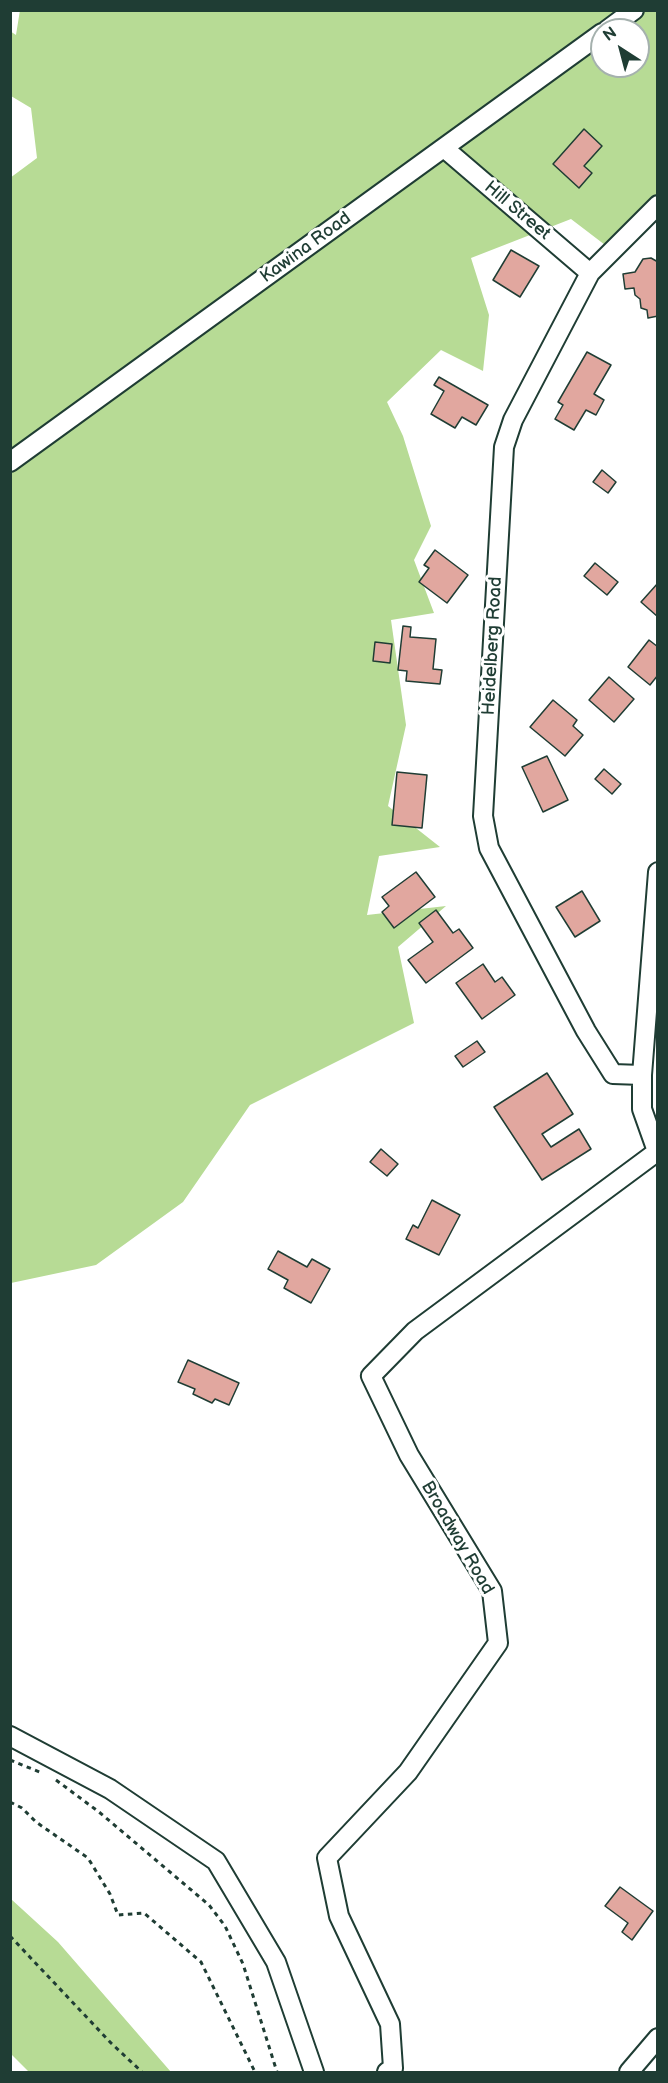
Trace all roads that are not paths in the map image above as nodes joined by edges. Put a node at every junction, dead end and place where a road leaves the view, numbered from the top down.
1 (590, 42) edge
2 (444, 148) junction
3 (657, 205) edge
4 (590, 273) junction
5 (10, 462) edge
6 (657, 872) edge
7 (642, 1075) junction
8 (657, 1152) edge
9 (10, 1736) edge
10 (657, 2038) edge
11 (314, 2073) edge
12 (387, 2073) edge
13 (629, 2073) edge

1 - 2 street, Kawina Road
2 - 4 street, Hill Street
2 - 5 street, Kawina Road
3 - 4 street, Heidelberg Road
4 - 7 street, Heidelberg Road
6 - 7 street
7 - 8 street
8 - 12 street, Broadway Road
9 - 11 street
10 - 13 street

